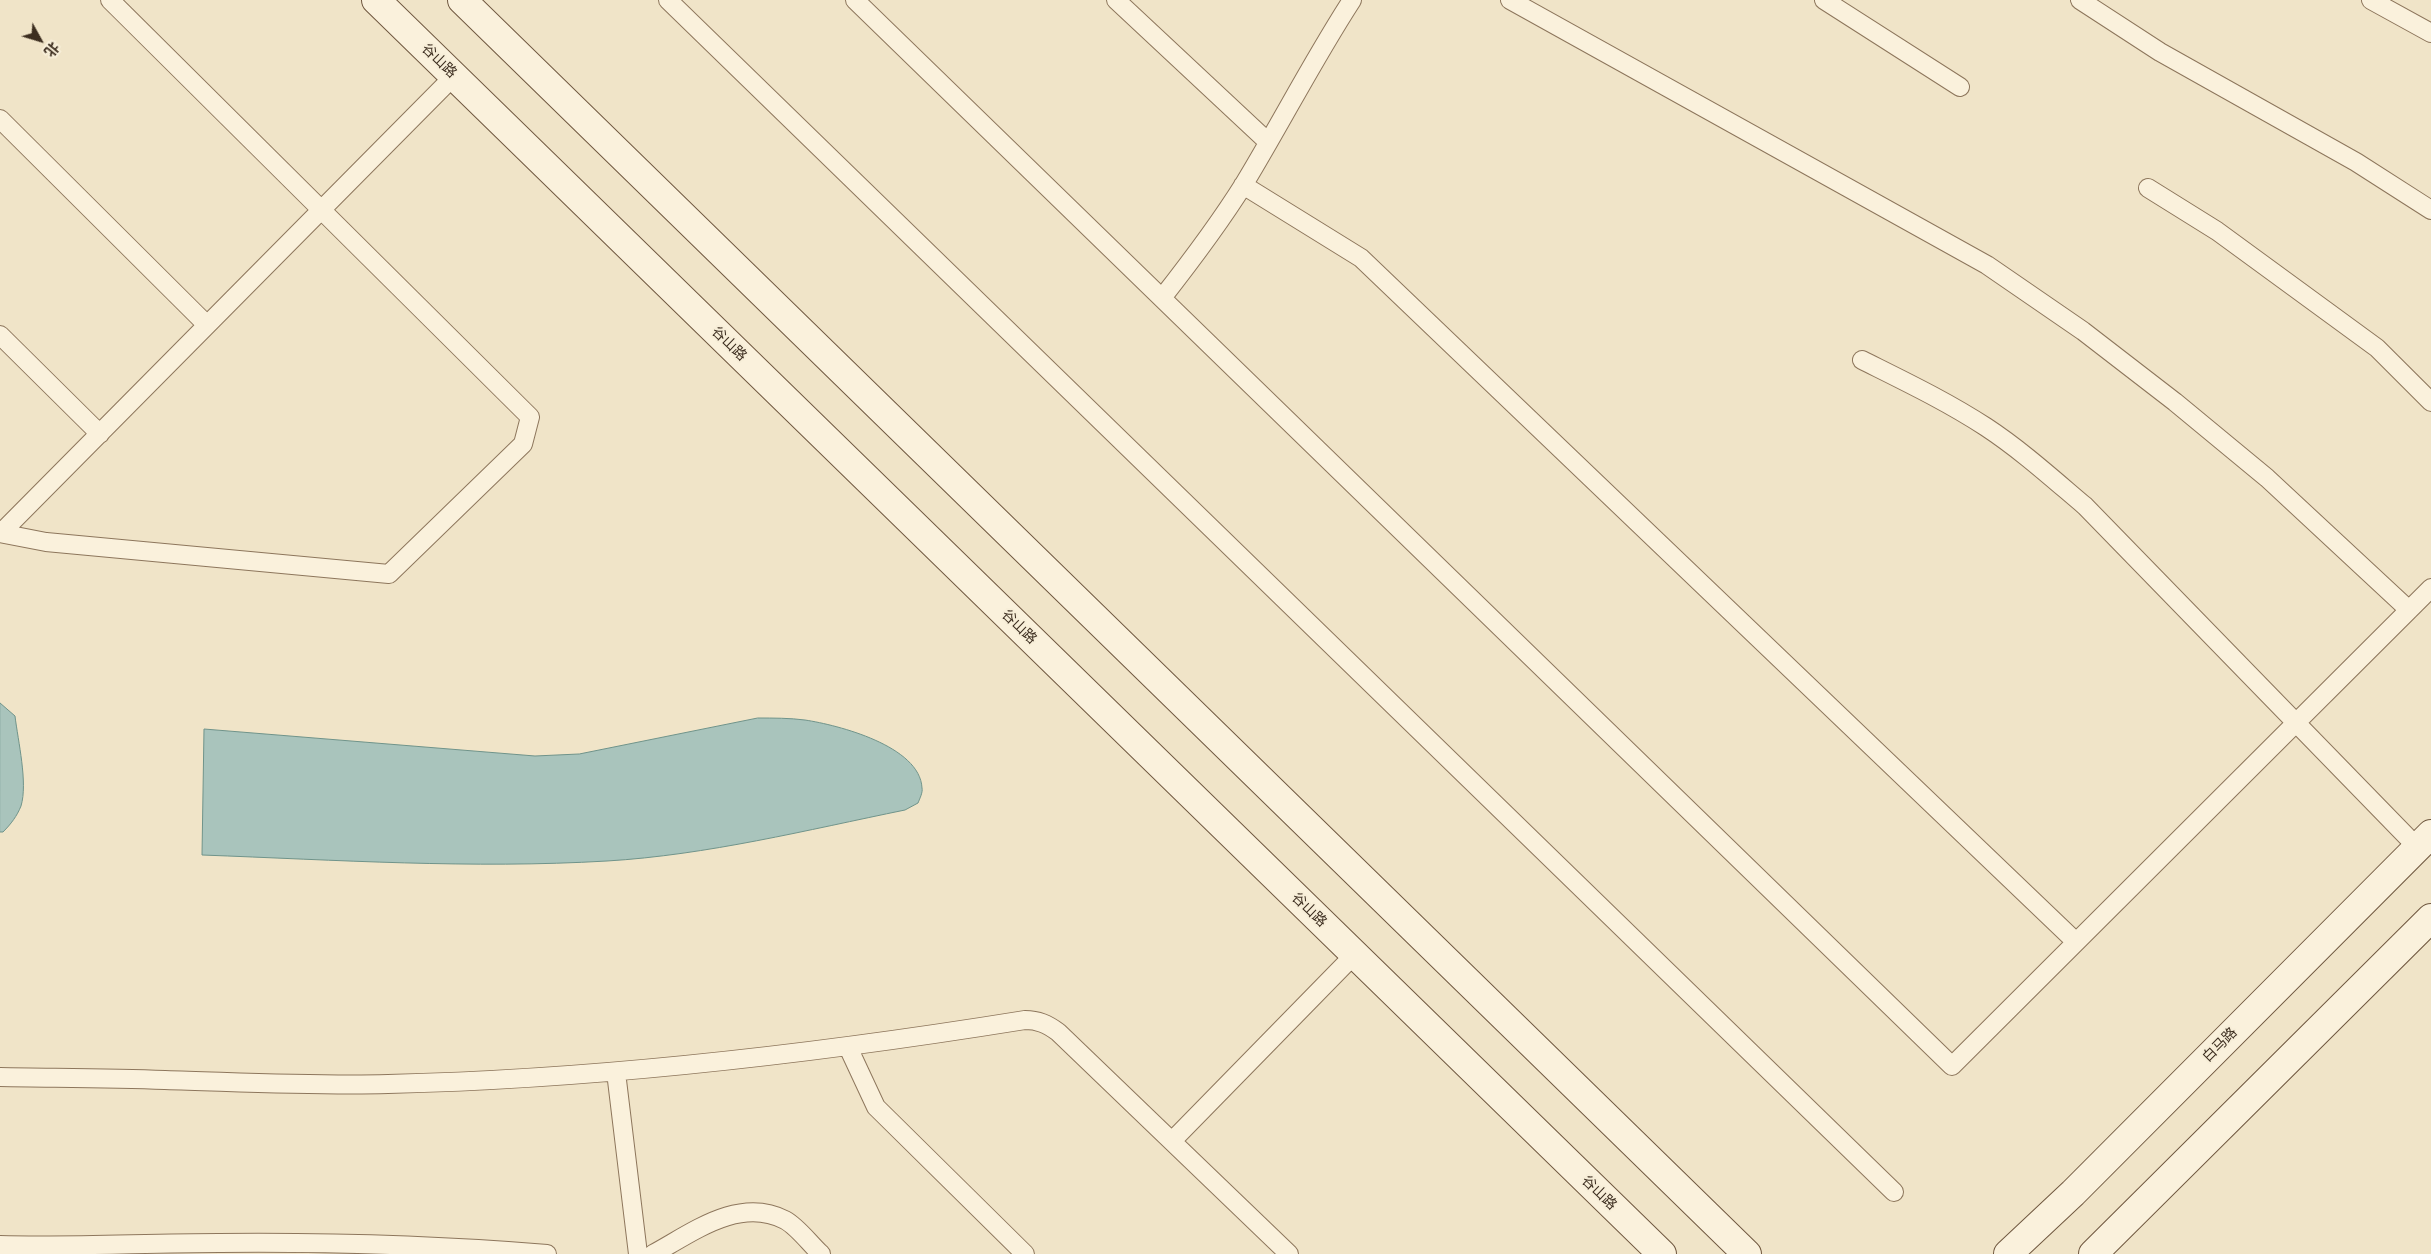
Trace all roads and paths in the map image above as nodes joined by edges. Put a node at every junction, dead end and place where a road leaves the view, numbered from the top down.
1 (110, 0) edge
2 (376, 0) edge
3 (462, 0) edge
4 (668, 0) edge
5 (855, 0) edge
6 (1116, 0) edge
7 (1352, 0) edge
8 (1510, 0) edge
9 (1824, 0) edge
10 (2080, 0) edge
11 (2371, 0) edge
12 (2431, 33) edge
13 (454, 76) junction
14 (1960, 87) dead end
15 (0, 119) edge
16 (1268, 142) junction
17 (1243, 185) junction
18 (2148, 188) dead end
19 (321, 210) junction
20 (2431, 210) edge
21 (1162, 298) junction
22 (207, 325) junction
23 (0, 335) edge
24 (1862, 360) dead end
25 (2431, 402) edge
26 (100, 434) junction
27 (0, 533) edge
28 (2431, 588) edge
29 (2408, 610) junction
30 (2296, 723) junction
31 (2424, 841) edge
32 (2431, 918) edge
33 (2076, 942) junction
34 (1355, 954) junction
35 (848, 1047) junction
36 (616, 1072) junction
37 (0, 1077) edge
38 (1172, 1141) junction
39 (1894, 1192) dead end
40 (0, 1246) edge
41 (547, 1254) edge
42 (638, 1254) edge
43 (653, 1254) edge
44 (821, 1254) edge
45 (1025, 1254) edge
46 (1289, 1254) edge
47 (1662, 1254) edge
48 (1747, 1254) edge
49 (2008, 1254) edge
50 (2094, 1254) edge

1 - 19 lane
2 - 13 street, 谷山路
3 - 48 street
4 - 39 lane
5 - 21 lane
6 - 16 lane
7 - 16 lane
8 - 29 lane
9 - 14 lane
10 - 20 lane
11 - 12 lane
13 - 19 lane
13 - 34 street, 谷山路
15 - 22 lane
16 - 17 lane
17 - 21 lane
17 - 33 lane
18 - 25 lane
19 - 22 lane
19 - 27 lane
21 - 33 lane
22 - 26 lane
23 - 26 lane
24 - 30 lane
26 - 27 lane
28 - 29 lane
29 - 30 lane
30 - 31 lane
30 - 33 lane
31 - 49 street, 白马路
32 - 50 street
34 - 38 lane
34 - 47 street, 谷山路
35 - 36 lane
35 - 38 lane
35 - 45 lane
36 - 37 lane
36 - 42 lane
38 - 46 lane
40 - 41 lane
43 - 44 lane

